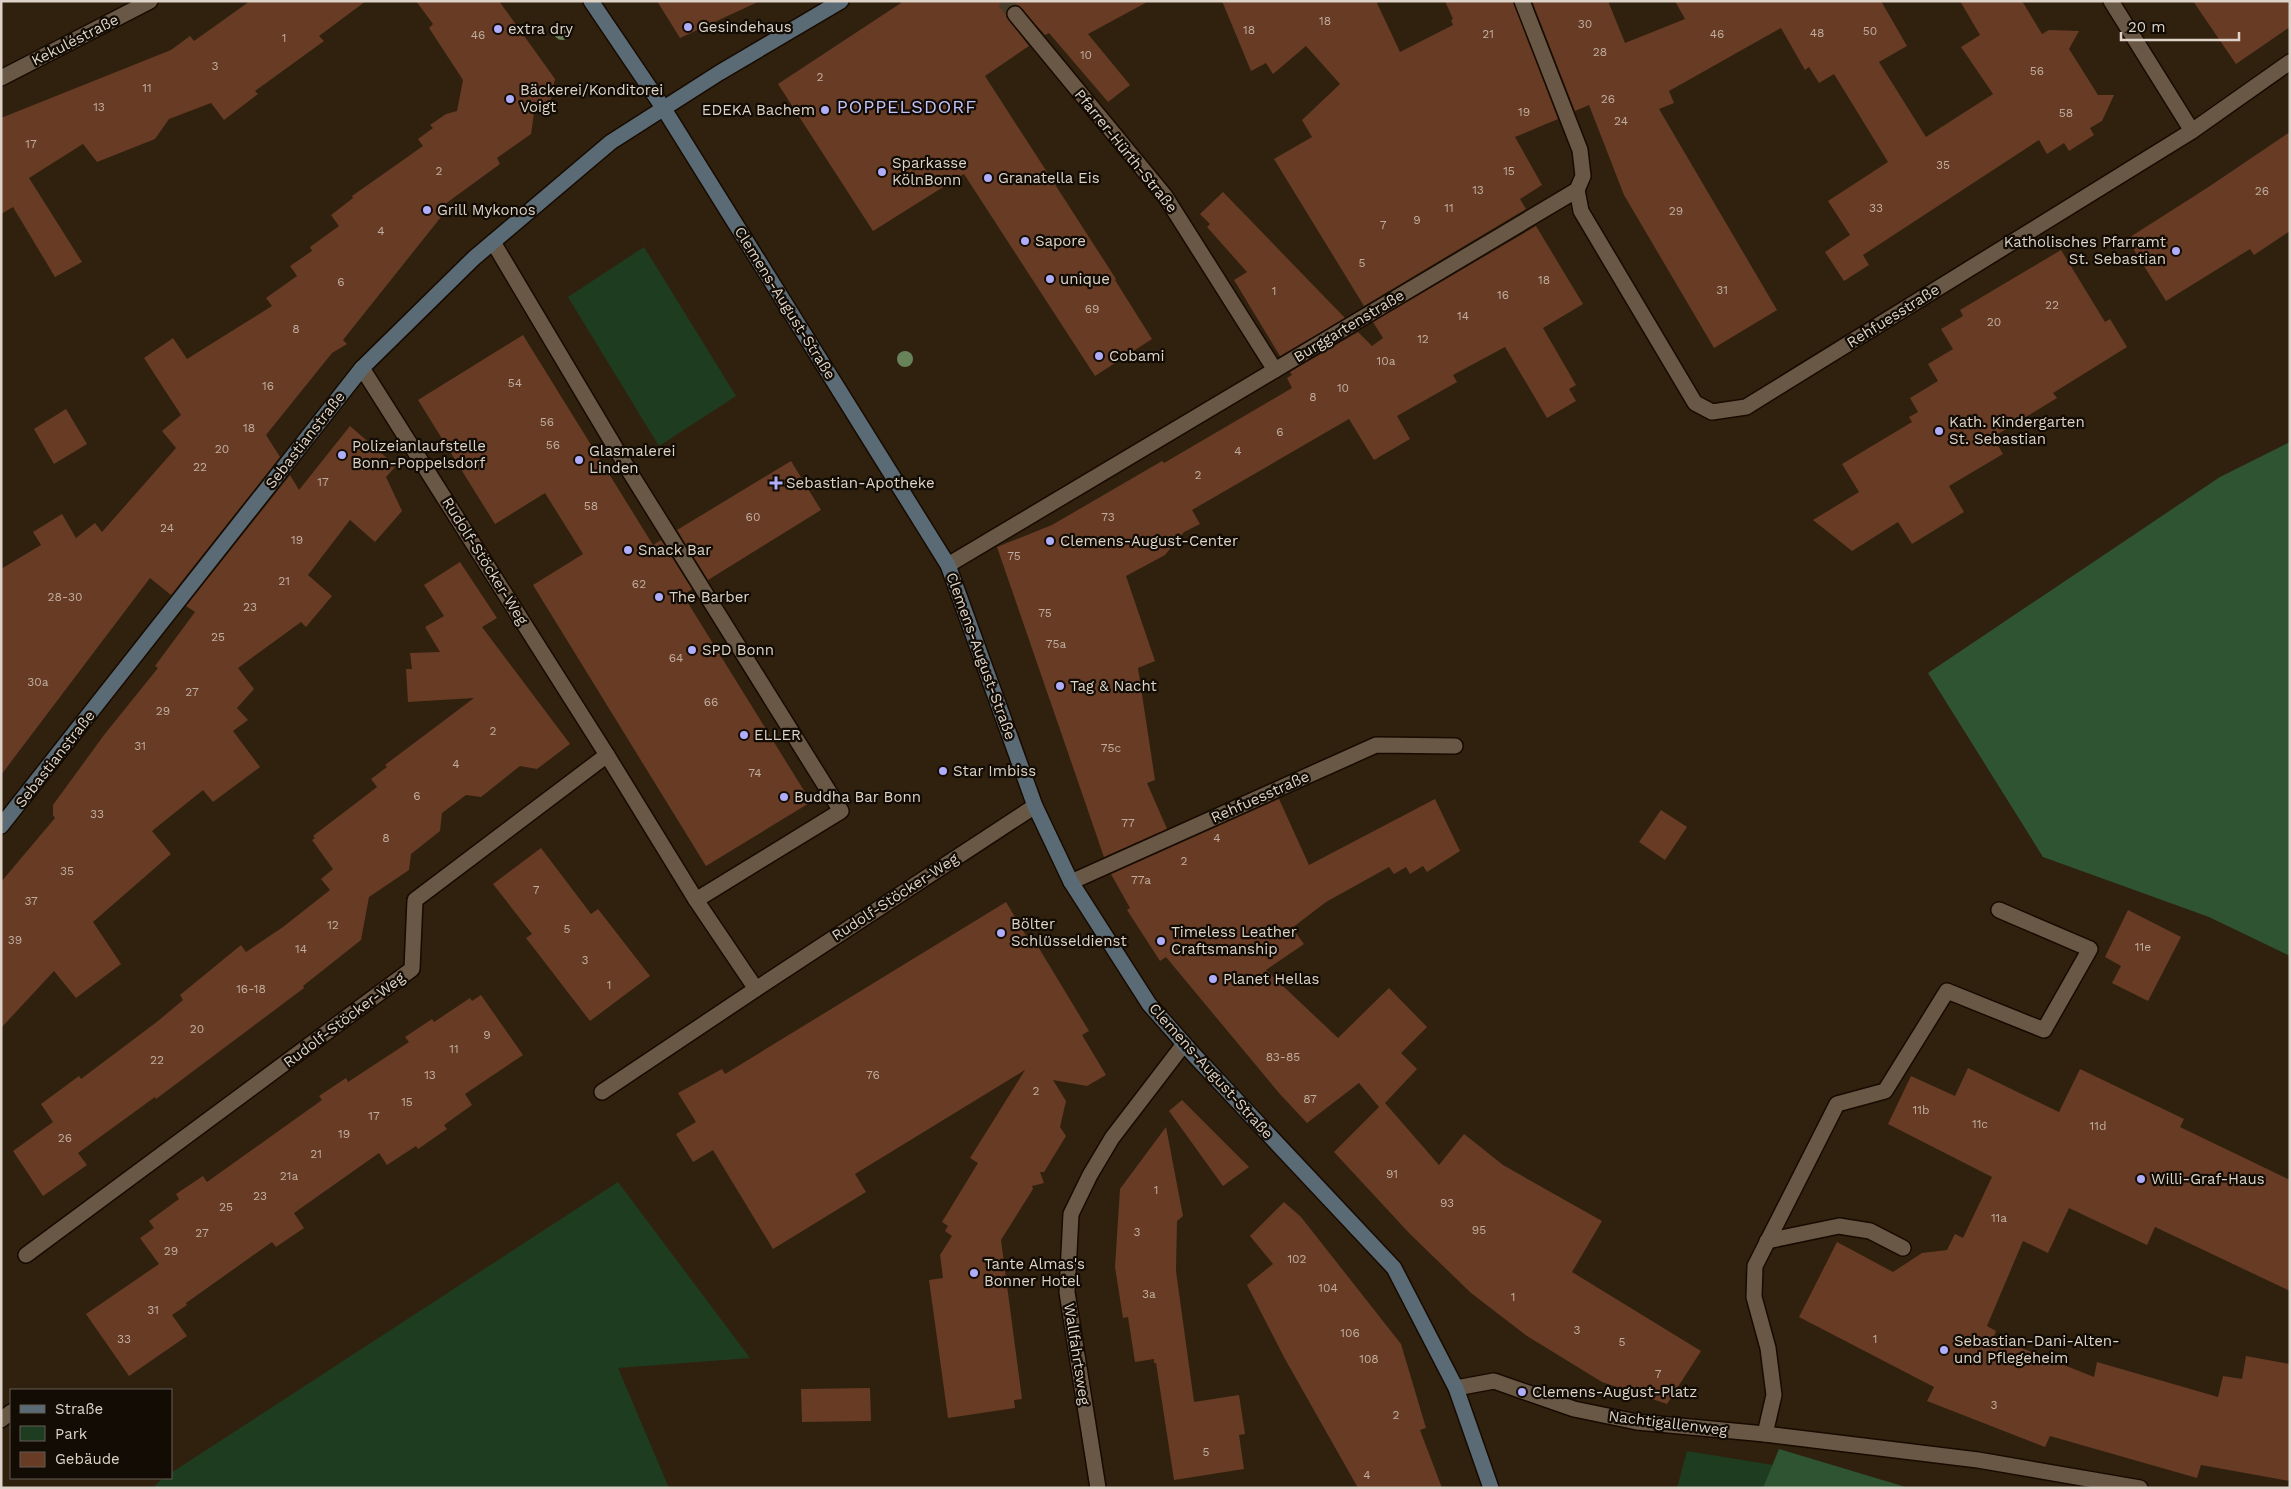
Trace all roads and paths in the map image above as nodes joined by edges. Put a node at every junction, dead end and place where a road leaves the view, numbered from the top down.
1 (150, 1) edge
2 (591, 1) edge
3 (841, 1) edge
4 (1522, 1) edge
5 (2111, 1) edge
6 (1015, 14) tunnel mouth
7 (2290, 62) edge
8 (1, 78) edge
9 (664, 109) junction
10 (2192, 130) junction
11 (1577, 190) junction
12 (493, 242) junction
13 (362, 368) junction
14 (1275, 370) junction
15 (948, 565) junction
16 (1455, 746) dead end
17 (607, 755) junction
18 (1035, 806) junction
19 (1, 826) edge
20 (1071, 882) junction
21 (696, 900) junction
22 (1999, 910) dead end
23 (756, 989) junction
24 (1184, 1044) junction
25 (602, 1092) dead end
26 (1767, 1241) junction
27 (1903, 1248) dead end
28 (26, 1255) dead end
29 (1456, 1388) junction
30 (1765, 1434) junction
31 (1098, 1488) edge
32 (1491, 1488) edge
33 (2140, 1488) edge

1 - 8 street, Kekuléstraße
2 - 9 street, Clemens-August-Straße
3 - 9 street, Sebastianstraße
4 - 11 street
5 - 10 street
6 - 14 street, Pfarrer-Hürth-Straße
7 - 10 street, Rehfuesstraße
9 - 12 street, Sebastianstraße
9 - 15 street, Clemens-August-Straße
10 - 11 street, Rehfuesstraße
11 - 14 street, Burggartenstraße
12 - 13 street, Sebastianstraße
12 - 21 street
13 - 17 street, Rudolf-Stöcker-Weg
13 - 19 street, Sebastianstraße
14 - 15 street, Burggartenstraße
15 - 18 street, Clemens-August-Straße
16 - 20 street, Rehfuesstraße
17 - 21 street, Rudolf-Stöcker-Weg
17 - 28 street, Rudolf-Stöcker-Weg
18 - 20 street, Clemens-August-Straße
18 - 23 street, Rudolf-Stöcker-Weg
20 - 24 street, Clemens-August-Straße
21 - 23 street, Rudolf-Stöcker-Weg
22 - 26 street
23 - 25 street, Rudolf-Stöcker-Weg
24 - 29 street, Clemens-August-Straße
24 - 31 street, Wallfahrtsweg
26 - 27 street
26 - 30 street
29 - 30 street, Nachtigallenweg
29 - 32 street
30 - 33 street, Nachtigallenweg

